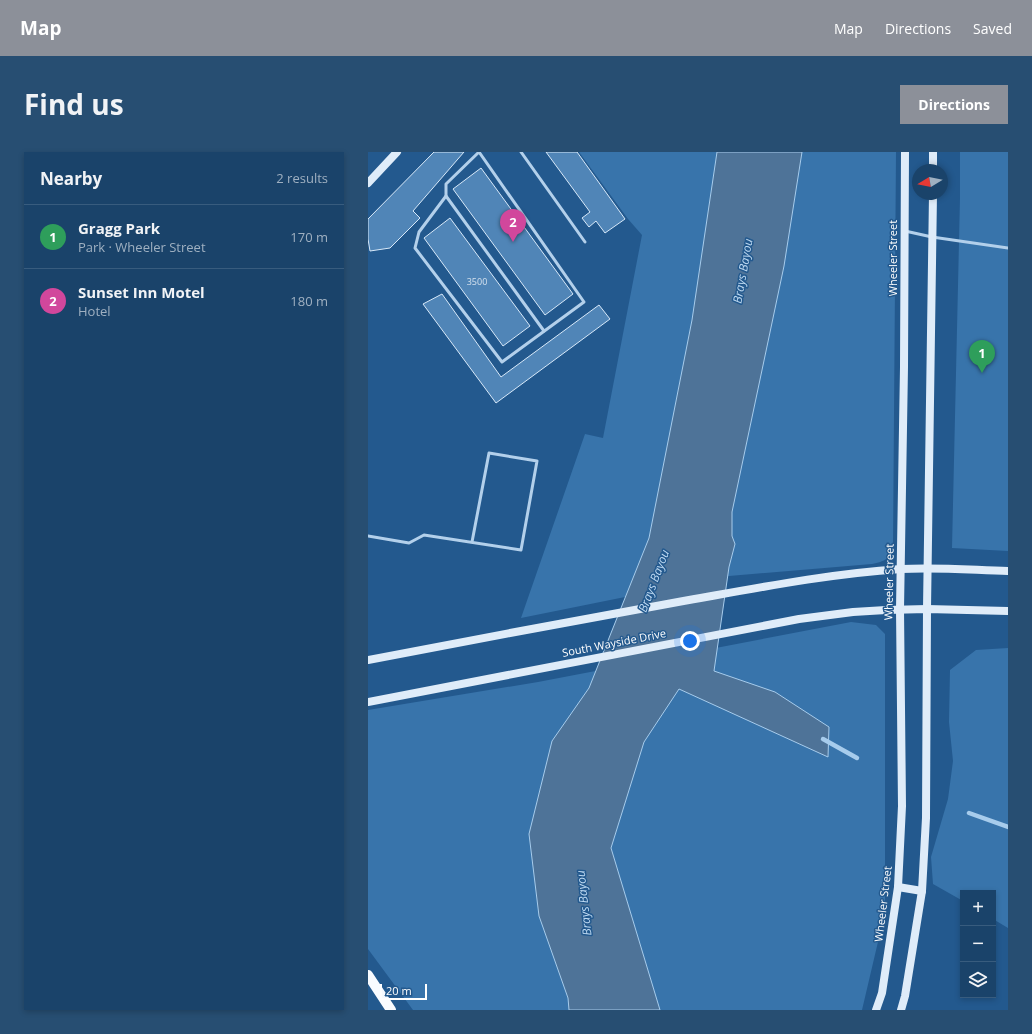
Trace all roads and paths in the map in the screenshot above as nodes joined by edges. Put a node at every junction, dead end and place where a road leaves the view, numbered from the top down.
1 (397, 152) edge
2 (479, 152) edge
3 (521, 152) edge
4 (905, 152) edge
5 (933, 152) edge
6 (933, 164) edge
7 (368, 183) edge
8 (446, 196) junction
9 (932, 200) edge
10 (904, 231) junction
11 (932, 237) junction
12 (586, 242) dead end
13 (1008, 248) edge
14 (544, 330) junction
15 (368, 536) edge
16 (472, 542) junction
17 (928, 568) junction
18 (900, 569) junction
19 (1008, 571) edge
20 (900, 609) junction
21 (927, 609) junction
22 (1008, 611) edge
23 (368, 660) edge
24 (368, 702) edge
25 (898, 887) junction
26 (922, 891) junction
27 (369, 977) edge
28 (391, 1010) edge
29 (876, 1010) edge
30 (901, 1010) edge

1 - 7 main road
2 - 8 lane
2 - 14 lane
3 - 12 lane
4 - 10 main road, Wheeler Street
5 - 6 main road
8 - 14 lane
8 - 14 lane
9 - 11 main road
10 - 11 lane
10 - 18 main road, Wheeler Street
11 - 13 lane
11 - 17 main road
15 - 16 lane
16 - 16 lane
17 - 18 main road
17 - 19 main road
17 - 21 main road
18 - 20 main road, Wheeler Street
18 - 23 main road
20 - 21 main road, South Wayside Drive
20 - 24 main road, South Wayside Drive
20 - 25 main road, Wheeler Street
21 - 22 main road, South Wayside Drive
21 - 26 main road
25 - 26 main road
25 - 29 main road, Wheeler Street
26 - 30 main road
27 - 28 main road

